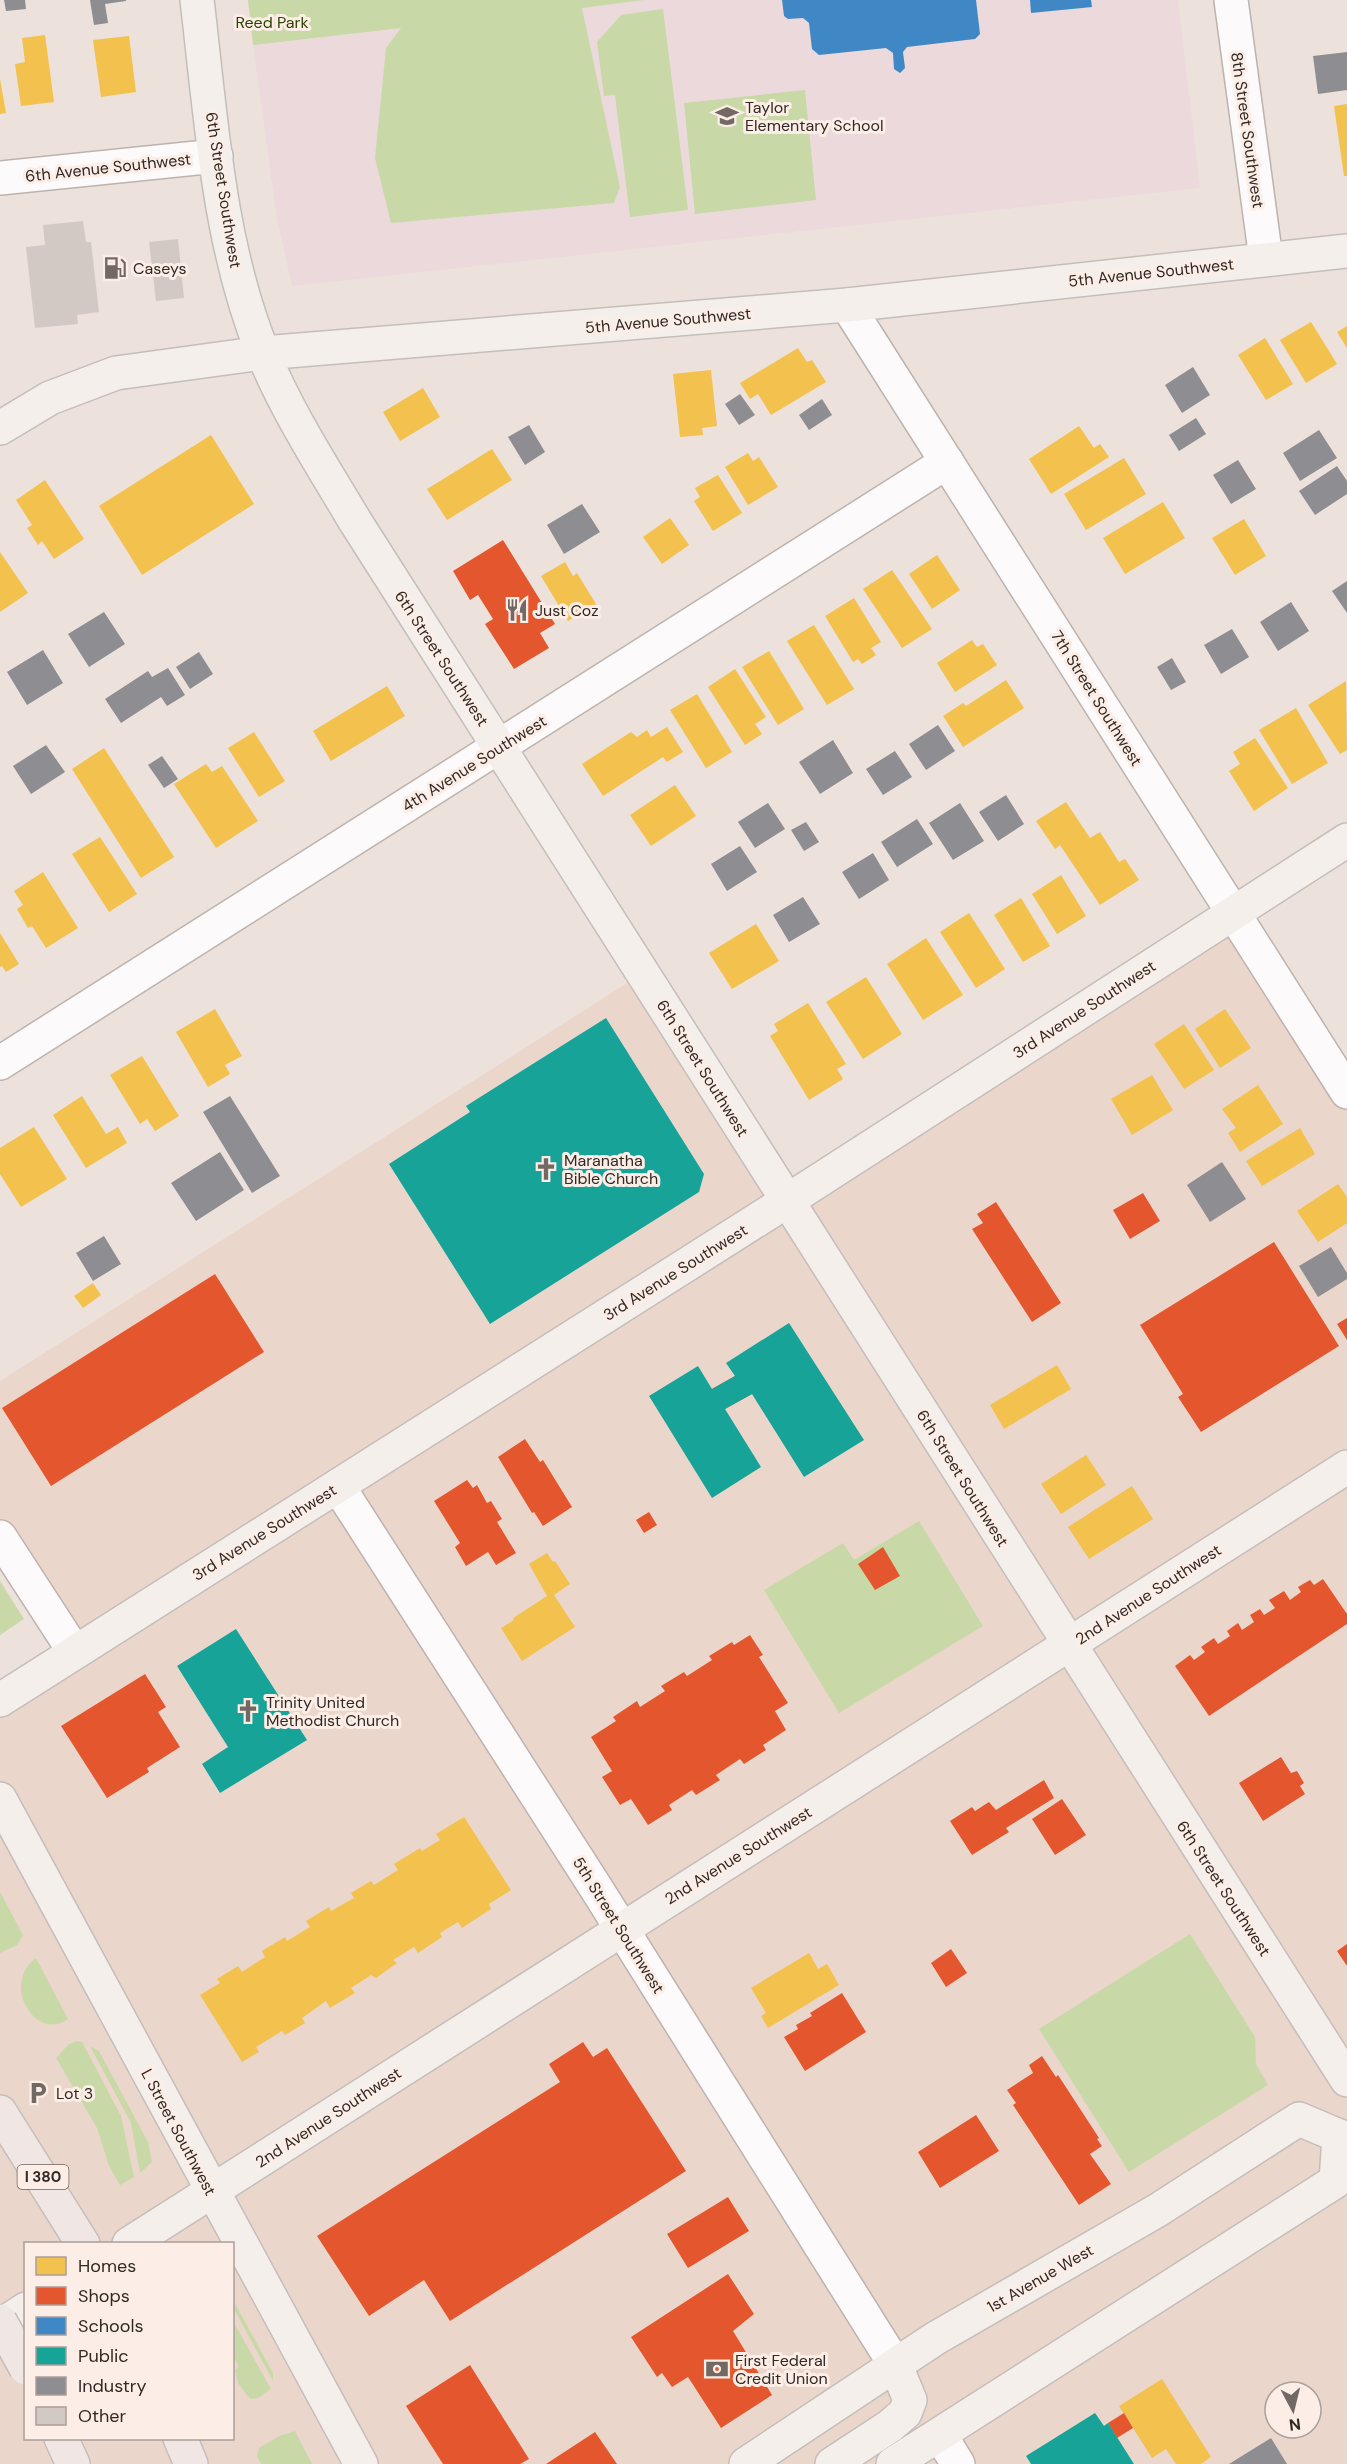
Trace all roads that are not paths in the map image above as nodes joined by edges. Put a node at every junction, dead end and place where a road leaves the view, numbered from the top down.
1 (197, 0) edge
2 (1231, 0) edge
3 (216, 156) junction
4 (0, 178) edge
5 (1347, 251) edge
6 (1266, 259) junction
7 (847, 305) junction
8 (263, 353) junction
9 (0, 428) edge
10 (947, 462) junction
11 (499, 747) junction
12 (1347, 840) edge
13 (1233, 913) junction
14 (0, 1063) edge
15 (1347, 1092) edge
16 (788, 1201) junction
17 (1347, 1467) edge
18 (338, 1486) junction
19 (0, 1537) edge
20 (1068, 1645) junction
21 (74, 1651) junction
22 (0, 1700) edge
23 (0, 1798) edge
24 (622, 1930) junction
25 (1347, 2080) edge
26 (0, 2112) edge
27 (1343, 2134) edge
28 (211, 2191) junction
29 (82, 2242) edge
30 (132, 2242) edge
31 (24, 2310) edge
32 (0, 2323) edge
33 (24, 2365) edge
34 (896, 2366) junction
35 (940, 2435) junction
36 (62, 2440) edge
37 (180, 2440) edge
38 (73, 2464) edge
39 (191, 2464) edge
40 (361, 2464) edge
41 (746, 2464) edge
42 (832, 2464) edge
43 (893, 2464) edge
44 (958, 2464) edge

1 - 3 main road, 6th Street Southwest
2 - 6 street, 8th Street Southwest
3 - 4 street, 6th Avenue Southwest
3 - 8 main road, 6th Street Southwest
5 - 6 main road, 5th Avenue Southwest
6 - 7 main road, 5th Avenue Southwest
7 - 8 main road, 5th Avenue Southwest
7 - 10 street, 7th Street Southwest
8 - 9 main road, 5th Avenue Southwest
8 - 11 main road, 6th Street Southwest
10 - 11 street, 4th Avenue Southwest
10 - 13 street, 7th Street Southwest
11 - 14 street, 4th Avenue Southwest
11 - 16 main road, 6th Street Southwest
12 - 13 main road, 3rd Avenue Southwest
13 - 15 street, 7th Street Southwest
13 - 16 main road, 3rd Avenue Southwest
16 - 18 main road, 3rd Avenue Southwest
16 - 20 main road, 6th Street Southwest
17 - 20 main road, 2nd Avenue Southwest
18 - 21 main road, 3rd Avenue Southwest
18 - 24 street, 5th Street Southwest
19 - 21 street
20 - 24 main road, 2nd Avenue Southwest
20 - 25 main road, 6th Street Southwest
21 - 22 main road, 3rd Avenue Southwest
23 - 28 main road, L Street Southwest
24 - 28 main road, 2nd Avenue Southwest
24 - 34 street, 5th Street Southwest
26 - 29 highway, I 380
27 - 34 main road, 1st Avenue West
27 - 35 main road, 1st Avenue West
28 - 30 main road, 2nd Avenue Southwest
28 - 40 main road, L Street Southwest
31 - 32 main road
32 - 33 highway, bridge
34 - 41 main road, 1st Avenue West
34 - 42 main road
35 - 43 main road, 1st Avenue West
35 - 44 street
36 - 38 highway
37 - 39 highway

